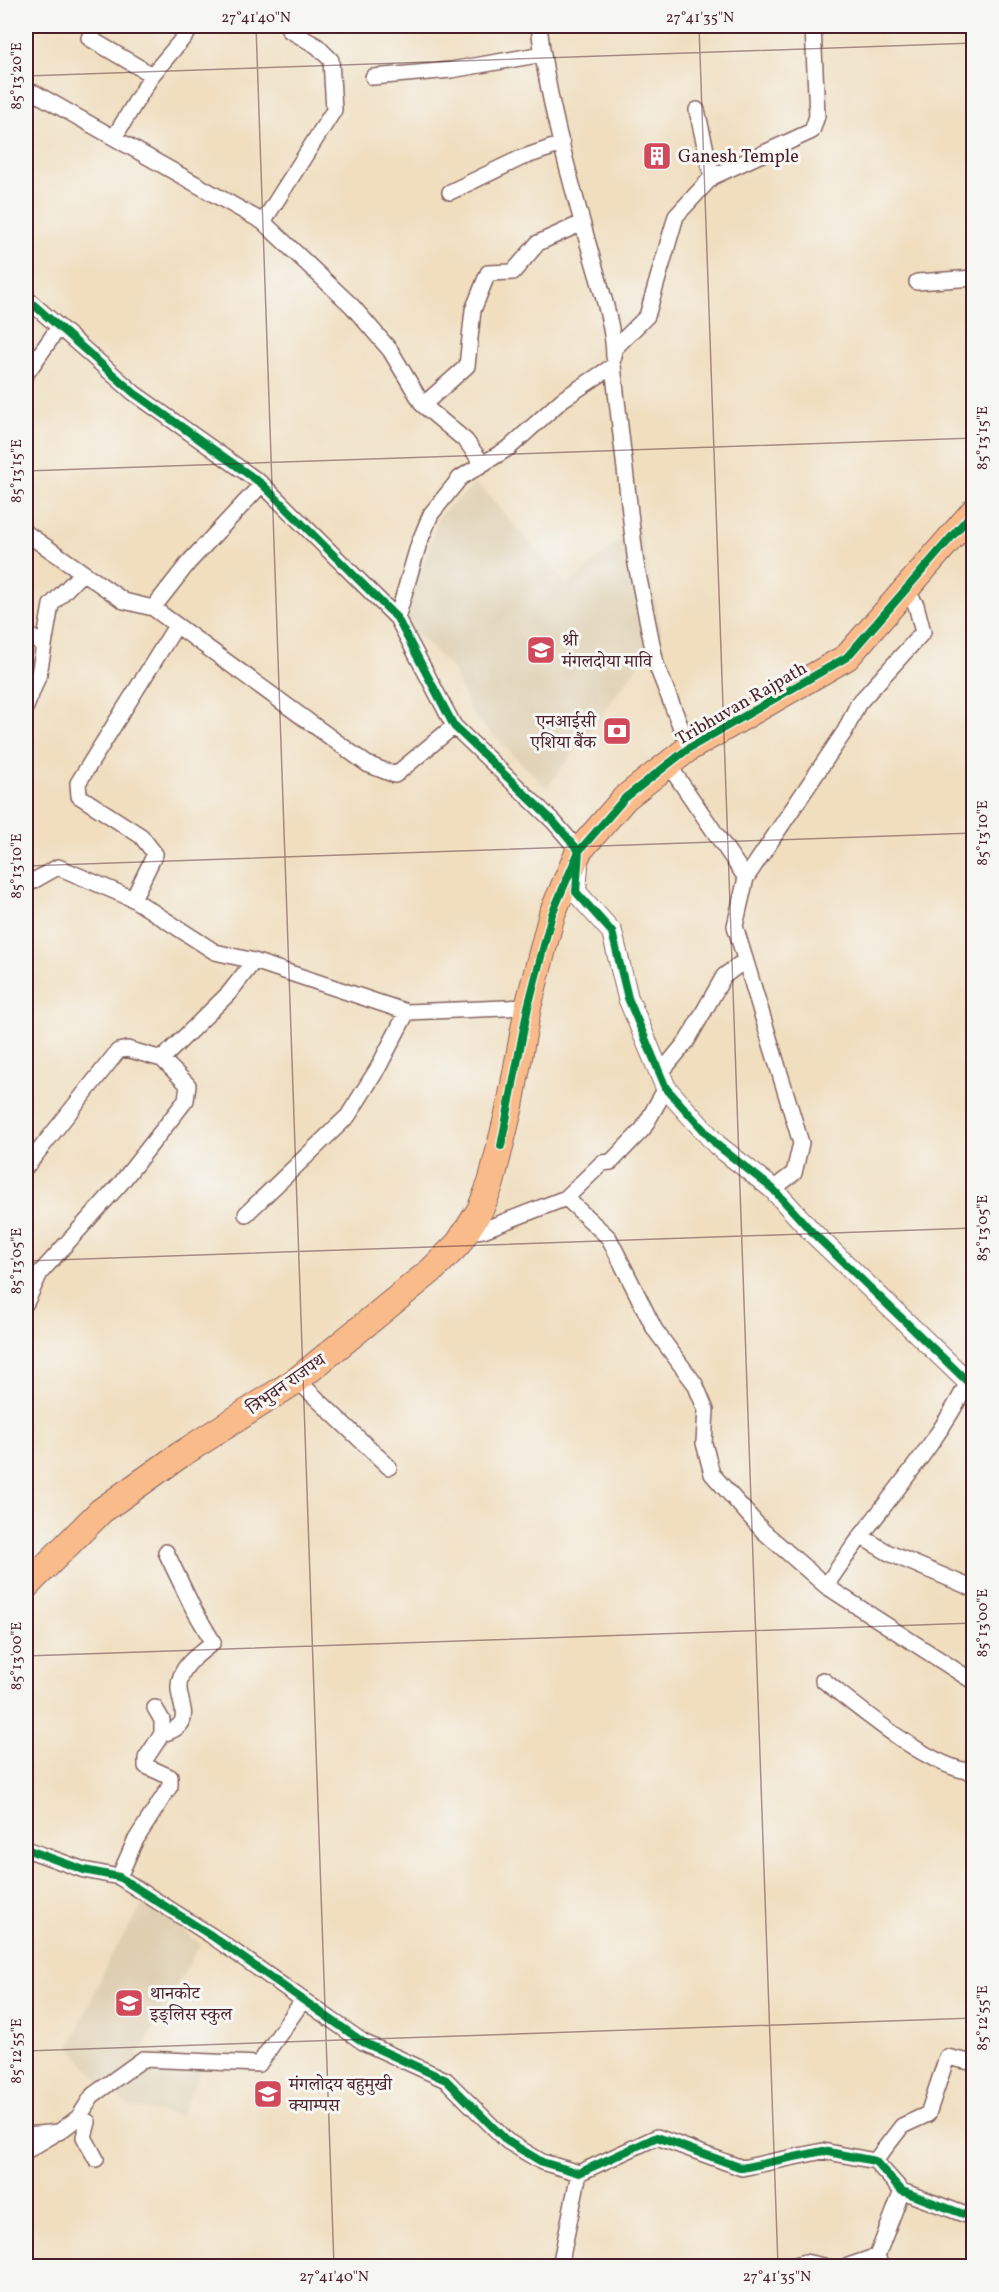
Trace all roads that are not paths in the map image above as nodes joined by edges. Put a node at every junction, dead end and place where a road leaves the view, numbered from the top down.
1 (97, 26) edge
2 (190, 26) edge
3 (288, 26) edge
4 (539, 26) edge
5 (813, 26) edge
6 (543, 54) junction
7 (152, 75) junction
8 (373, 77) dead end
9 (26, 93) edge
10 (698, 110) dead end
11 (115, 136) junction
12 (562, 144) junction
13 (712, 177) junction
14 (450, 192) dead end
15 (263, 222) junction
16 (582, 223) junction
17 (974, 278) edge
18 (916, 282) dead end
19 (26, 297) edge
20 (59, 327) junction
21 (614, 349) junction
22 (614, 366) junction
23 (26, 374) edge
24 (423, 405) junction
25 (482, 463) junction
26 (262, 484) junction
27 (974, 511) edge
28 (26, 533) edge
29 (81, 574) junction
30 (905, 588) junction
31 (153, 608) junction
32 (397, 618) junction
33 (176, 626) junction
34 (26, 634) edge
35 (44, 644) junction
36 (26, 707) edge
37 (454, 726) junction
38 (689, 748) junction
39 (668, 764) junction
40 (579, 851) junction
41 (746, 878) junction
42 (26, 885) edge
43 (133, 899) junction
44 (254, 961) junction
45 (744, 962) junction
46 (528, 1007) junction
47 (407, 1012) junction
48 (162, 1059) junction
49 (663, 1081) junction
50 (501, 1146) joint
51 (26, 1167) edge
52 (773, 1189) junction
53 (566, 1198) junction
54 (246, 1214) dead end
55 (467, 1232) junction
56 (26, 1303) edge
57 (297, 1380) junction
58 (972, 1385) edge
59 (389, 1467) dead end
60 (860, 1536) junction
61 (166, 1552) dead end
62 (26, 1586) edge
63 (826, 1586) junction
64 (974, 1589) edge
65 (823, 1680) dead end
66 (974, 1682) edge
67 (155, 1708) dead end
68 (162, 1734) junction
69 (974, 1772) edge
70 (26, 1849) edge
71 (119, 1877) junction
72 (303, 2000) junction
73 (974, 2063) edge
74 (79, 2116) junction
75 (59, 2132) junction
76 (26, 2135) edge
77 (26, 2151) edge
78 (96, 2159) dead end
79 (875, 2161) junction
80 (579, 2173) junction
81 (902, 2191) junction
82 (974, 2218) edge
83 (879, 2261) edge
84 (560, 2266) edge
85 (792, 2266) edge
86 (824, 2266) edge
87 (848, 2266) edge

1 - 7 street
2 - 7 street
3 - 15 street
4 - 6 street
5 - 13 street
6 - 8 street
6 - 12 street
7 - 11 street
9 - 11 street
10 - 13 street
11 - 15 street
12 - 14 street
12 - 16 street
13 - 21 street
15 - 24 street
16 - 21 street
16 - 24 street
17 - 18 street
19 - 20 street
20 - 23 street
20 - 26 street
21 - 22 street
22 - 25 street
22 - 38 street
24 - 25 street
25 - 32 street
26 - 31 street
26 - 32 street
27 - 30 highway, Tribhuvan Rajpath
28 - 29 street
29 - 31 street
29 - 35 street
30 - 38 highway, Tribhuvan Rajpath
30 - 41 street
31 - 33 street
32 - 37 street
33 - 37 street
33 - 43 street
34 - 35 street
35 - 36 street
37 - 40 street
38 - 39 highway, Tribhuvan Rajpath
39 - 40 highway, Tribhuvan Rajpath
39 - 41 street
40 - 46 highway, Tribhuvan Rajpath
40 - 49 street
41 - 45 street
42 - 43 street
43 - 44 street
44 - 47 street
44 - 48 street
45 - 49 street
45 - 52 street
46 - 47 street
46 - 50 highway, Tribhuvan Rajpath
47 - 54 street
48 - 51 street
48 - 56 street
49 - 52 street
49 - 53 street
50 - 55 highway, त्रिभुवन राजपथ
52 - 58 street
53 - 55 street
53 - 63 street
55 - 57 highway, त्रिभुवन राजपथ
57 - 59 street
57 - 62 highway, त्रिभुवन राजपथ
58 - 60 street
60 - 63 street
60 - 64 street
61 - 68 street
63 - 66 street
65 - 69 street
67 - 68 street
68 - 71 street
70 - 71 street
71 - 72 street
72 - 74 street
72 - 80 street
73 - 79 street
74 - 75 street
74 - 78 street
75 - 76 street
75 - 77 street
79 - 80 street
79 - 81 street
80 - 84 street
81 - 82 street
81 - 83 street
83 - 87 street
85 - 86 street

